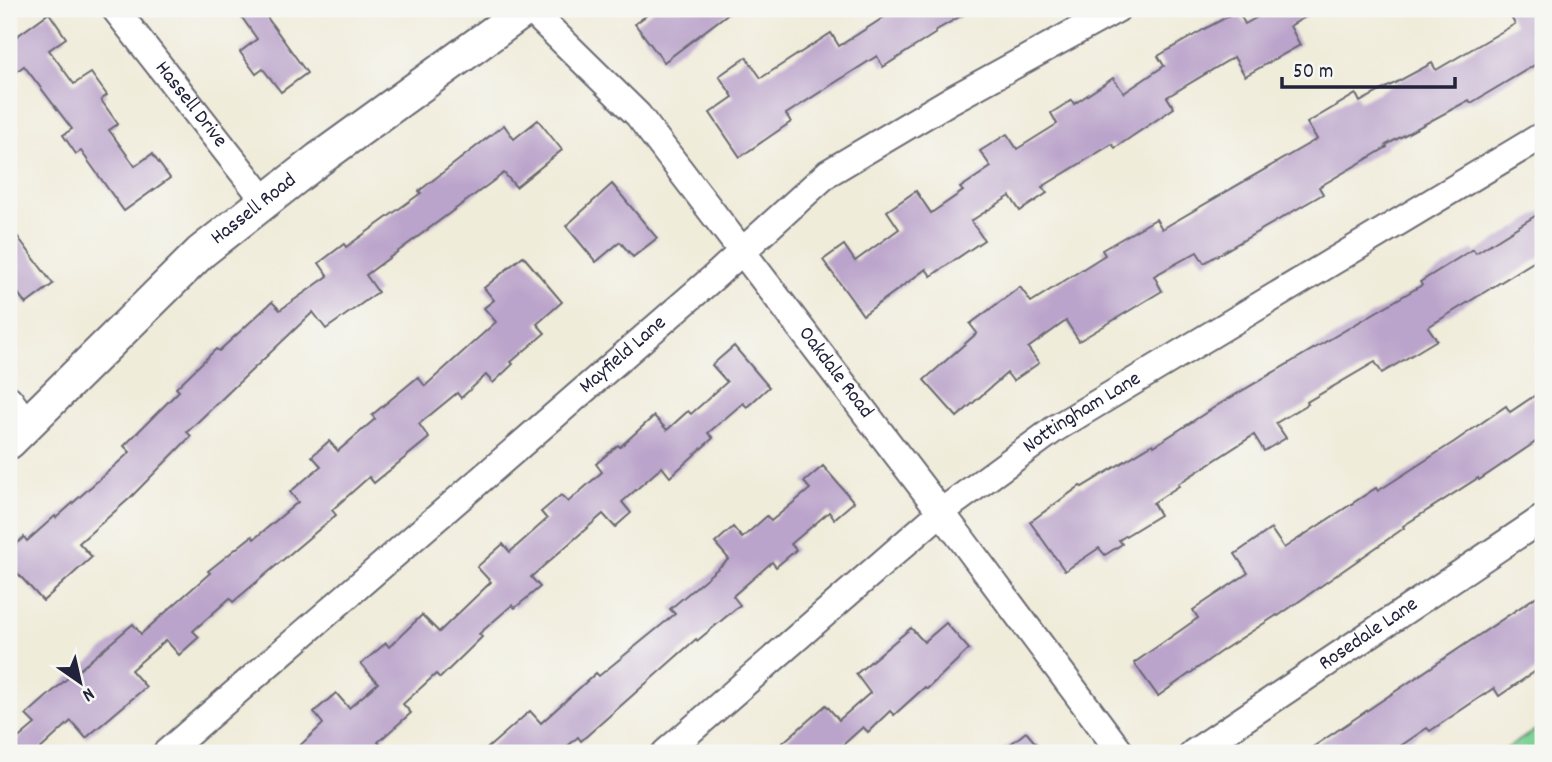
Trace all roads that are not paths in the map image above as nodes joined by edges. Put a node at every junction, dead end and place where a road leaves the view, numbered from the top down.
1 (115, 9) edge
2 (528, 9) edge
3 (1117, 9) edge
4 (1543, 135) edge
5 (265, 202) junction
6 (741, 253) junction
7 (15, 422) edge
8 (941, 512) junction
9 (1543, 518) edge
10 (166, 753) edge
11 (665, 753) edge
12 (1121, 753) edge
13 (1193, 753) edge

1 - 5 street, Hassell Drive
2 - 5 street, Hassell Road
2 - 6 street, Oakdale Road
3 - 6 street, Mayfield Lane
4 - 8 street, Nottingham Lane
5 - 7 street, Hassell Road
6 - 8 street, Oakdale Road
6 - 10 street, Mayfield Lane
8 - 11 street, Nottingham Lane
8 - 12 street, Oakdale Road
9 - 13 street, Rosedale Lane

